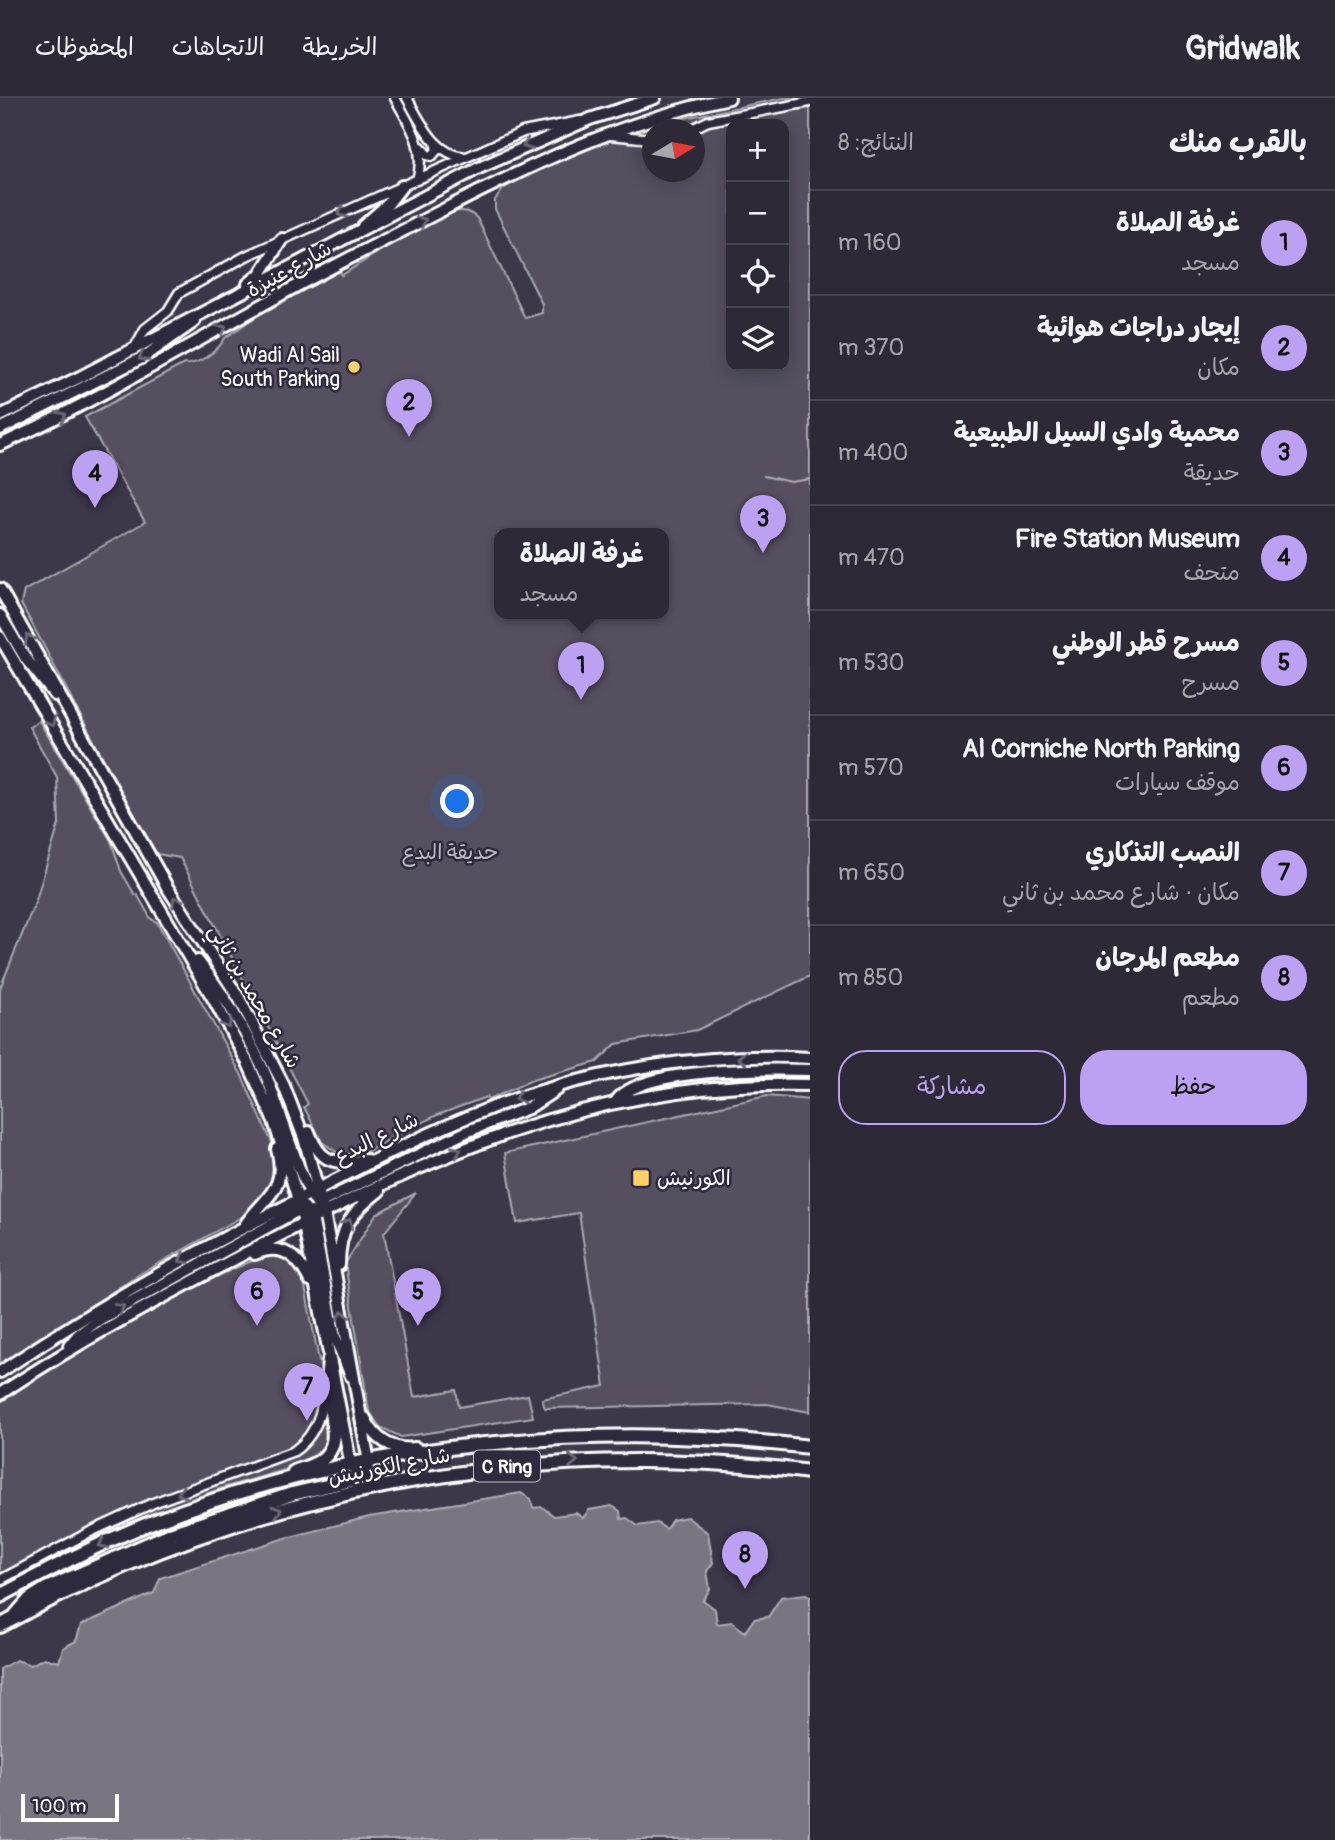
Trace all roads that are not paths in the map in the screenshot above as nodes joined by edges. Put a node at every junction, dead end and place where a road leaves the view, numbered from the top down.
1 (395, 98) edge
2 (407, 98) edge
3 (655, 98) edge
4 (729, 98) edge
5 (810, 102) edge
6 (590, 119) junction
7 (705, 122) edge
8 (600, 135) junction
9 (642, 136) edge
10 (418, 141) junction
11 (435, 141) junction
12 (468, 157) junction
13 (417, 180) junction
14 (402, 186) junction
15 (361, 230) junction
16 (282, 240) junction
17 (242, 293) junction
18 (197, 316) junction
19 (134, 349) junction
20 (0, 416) edge
21 (0, 429) edge
22 (0, 445) edge
23 (0, 589) edge
24 (0, 615) edge
25 (0, 637) edge
26 (69, 710) junction
27 (182, 944) junction
28 (810, 1058) edge
29 (810, 1070) edge
30 (810, 1085) edge
31 (559, 1086) junction
32 (618, 1100) junction
33 (294, 1109) junction
34 (274, 1121) junction
35 (376, 1160) junction
36 (394, 1178) junction
37 (311, 1205) junction
38 (243, 1227) junction
39 (217, 1268) junction
40 (339, 1286) junction
41 (316, 1292) junction
42 (67, 1350) junction
43 (328, 1356) junction
44 (0, 1371) edge
45 (332, 1376) junction
46 (354, 1381) junction
47 (0, 1394) edge
48 (358, 1403) junction
49 (310, 1437) joint
50 (810, 1447) edge
51 (454, 1448) junction
52 (369, 1462) junction
53 (351, 1466) junction
54 (810, 1472) edge
55 (360, 1477) junction
56 (282, 1481) junction
57 (380, 1485) junction
58 (0, 1580) edge
59 (0, 1596) edge
60 (6, 1623) edge

1 - 10 street
2 - 11 street
3 - 6 main road, شارع عنيزة
4 - 8 main road, شارع عنيزة
5 - 7 street
6 - 12 street, شارع عنيزة
6 -> 15 main road, شارع عنيزة
8 - 9 street, شارع عنيزة
22 -> 8 main road, شارع عنيزة
10 - 11 street
10 - 13 street
11 - 12 street
12 - 13 street, شارع عنيزة
13 - 14 street, شارع عنيزة
14 - 15 main road
14 -> 16 street, شارع عنيزة
15 - 17 main road, شارع عنيزة
16 - 17 main road
16 - 19 street, شارع عنيزة
17 - 18 main road, شارع عنيزة
18 - 19 main road, شارع عنيزة
18 -> 21 main road
19 - 20 main road, شارع عنيزة
26 -> 23 main road, شارع محمد بن ثاني
24 - 26 main road
25 -> 27 main road, شارع محمد بن ثاني
33 -> 26 main road, شارع محمد بن ثاني
27 -> 34 main road, شارع محمد بن ثاني
27 - 37 main road
28 -> 31 main road, شارع البدع
29 - 32 main road
30 - 32 main road, شارع البدع
31 -> 35 main road, شارع البدع
31 - 37 main road
36 -> 32 main road, شارع البدع
33 - 35 main road
33 - 37 main road, شارع محمد بن ثاني
34 - 37 main road, شارع محمد بن ثاني
34 - 38 main road
35 - 37 main road, شارع البدع
36 - 37 main road, شارع البدع
40 -> 36 main road
37 - 38 main road, شارع البدع
37 - 39 main road, شارع البدع
37 - 40 main road, شارع محمد بن ثاني
37 - 41 main road, شارع محمد بن ثاني
42 -> 37 main road
37 - 46 main road
38 -> 44 main road, شارع البدع
39 - 41 main road
39 - 42 main road, شارع البدع
46 -> 40 main road, شارع محمد بن ثاني
41 - 43 main road, شارع محمد بن ثاني
42 - 47 main road, شارع البدع
43 - 45 main road, شارع محمد بن ثاني
43 - 49 street, شارع محمد بن ثاني
45 - 53 main road, شارع محمد بن ثاني
45 - 56 highway
46 - 48 main road, شارع محمد بن ثاني
48 - 51 main road
48 - 52 main road, شارع محمد بن ثاني
49 -> 58 street, شارع الكورنيش
50 - 51 highway, شارع الكورنيش / C Ring
51 - 52 highway, شارع الكورنيش / C Ring
52 - 53 highway, شارع الكورنيش / C Ring
52 - 55 highway
53 - 55 main road, شارع محمد بن ثاني
53 - 56 highway, شارع الكورنيش / C Ring
57 -> 54 highway, شارع الكورنيش / C Ring
55 - 57 main road, شارع محمد بن ثاني
55 - 60 highway
56 -> 59 highway, شارع الكورنيش / C Ring
60 -> 57 highway, شارع الكورنيش / C Ring

